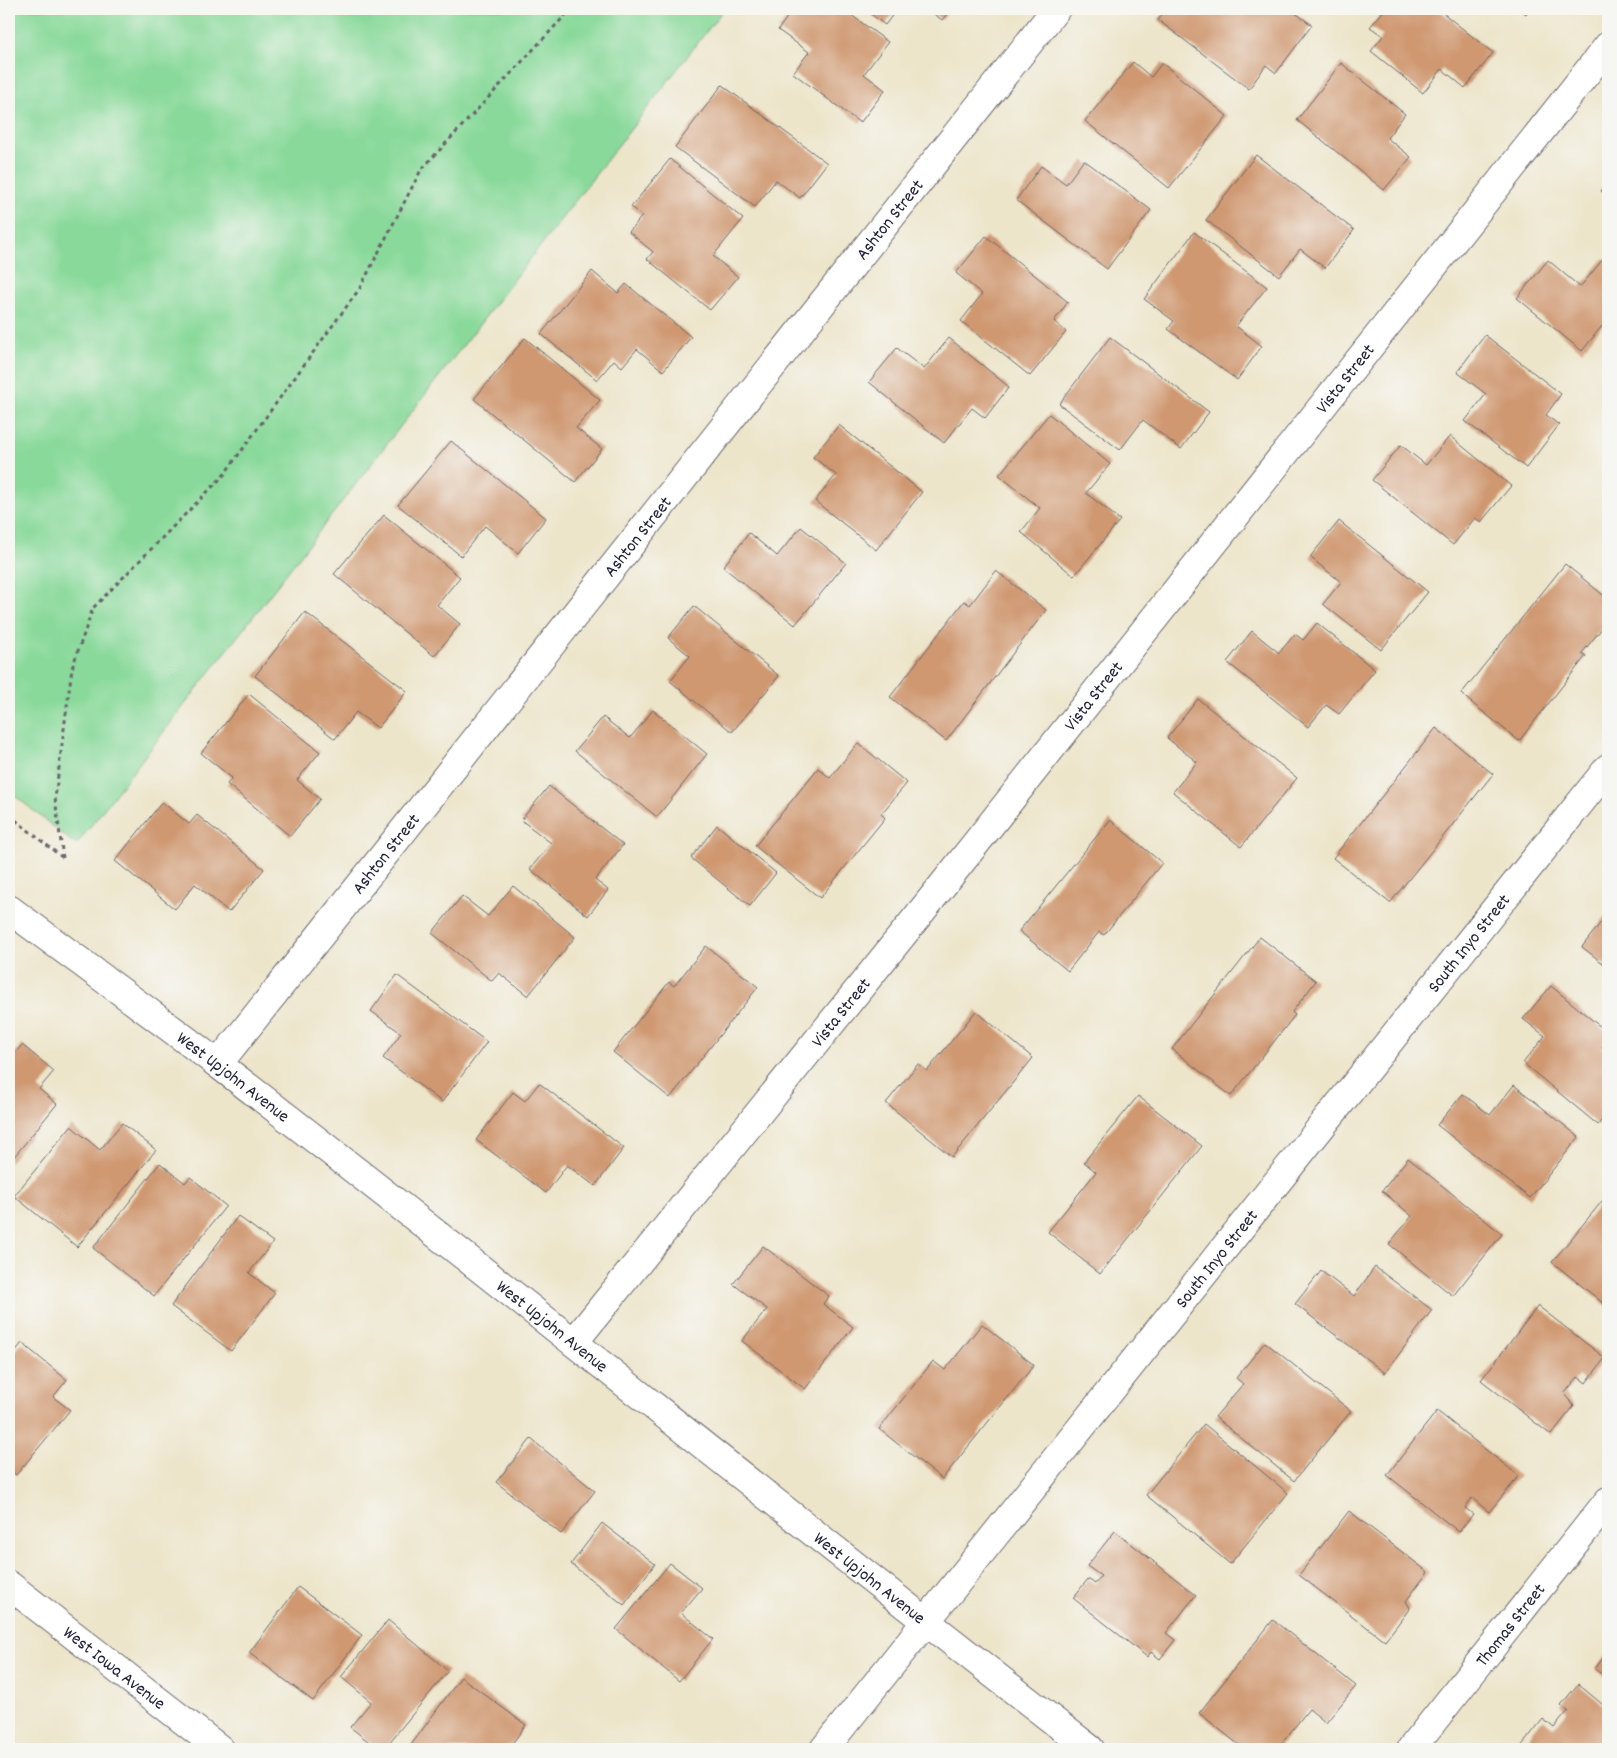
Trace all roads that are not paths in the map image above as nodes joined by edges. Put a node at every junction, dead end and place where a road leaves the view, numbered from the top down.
1 (1056, 9) edge
2 (1608, 46) edge
3 (1608, 768) edge
4 (9, 909) edge
5 (218, 1064) junction
6 (574, 1342) junction
7 (1608, 1501) edge
8 (9, 1585) edge
9 (926, 1623) junction
10 (220, 1749) edge
11 (824, 1749) edge
12 (1090, 1749) edge
13 (1411, 1749) edge

1 - 5 street, Ashton Street
2 - 6 street, Vista Street
3 - 9 street, South Inyo Street
4 - 5 street, West Upjohn Avenue
5 - 6 street, West Upjohn Avenue
6 - 9 street, West Upjohn Avenue
7 - 13 street, Thomas Street
8 - 10 street, West Iowa Avenue
9 - 11 street, South Inyo Street
9 - 12 street, West Upjohn Avenue

